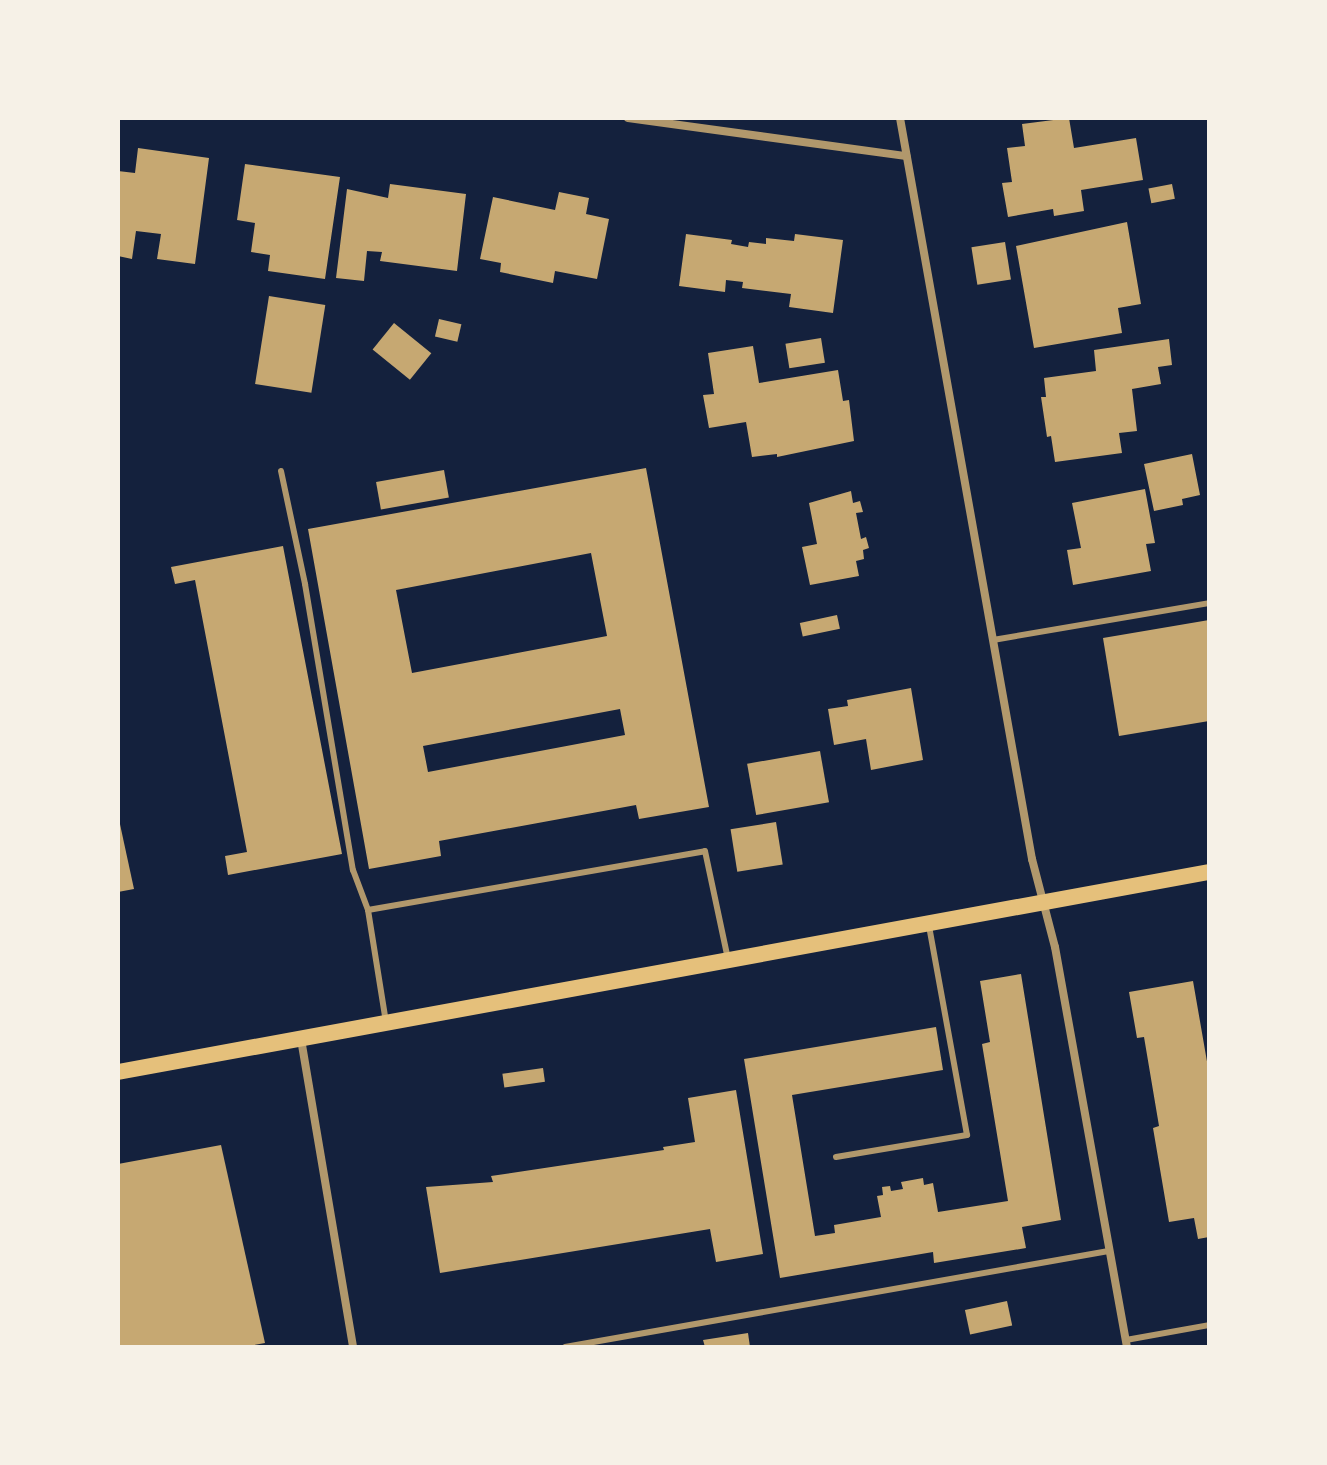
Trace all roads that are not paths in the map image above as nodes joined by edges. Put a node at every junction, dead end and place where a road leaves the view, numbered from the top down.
1 (628, 118) edge
2 (900, 118) edge
3 (906, 156) junction
4 (281, 471) dead end
5 (1209, 603) edge
6 (993, 640) junction
7 (1209, 872) edge
8 (1044, 900) junction
9 (368, 910) junction
10 (928, 922) junction
11 (728, 959) junction
12 (386, 1023) junction
13 (301, 1039) junction
14 (118, 1072) edge
15 (836, 1157) dead end
16 (1109, 1251) junction
17 (1209, 1325) edge
18 (1126, 1344) edge
19 (353, 1347) edge
20 (565, 1347) edge

1 - 3 street
2 - 3 street
3 - 6 street
4 - 9 lane
5 - 6 lane
6 - 8 street
7 - 8 main road
8 - 10 main road
8 - 16 street
9 - 11 lane
9 - 12 lane
10 - 11 main road
10 - 15 lane
11 - 12 main road
12 - 13 main road
13 - 14 main road
13 - 19 street
16 - 18 street
16 - 20 lane
17 - 18 lane

